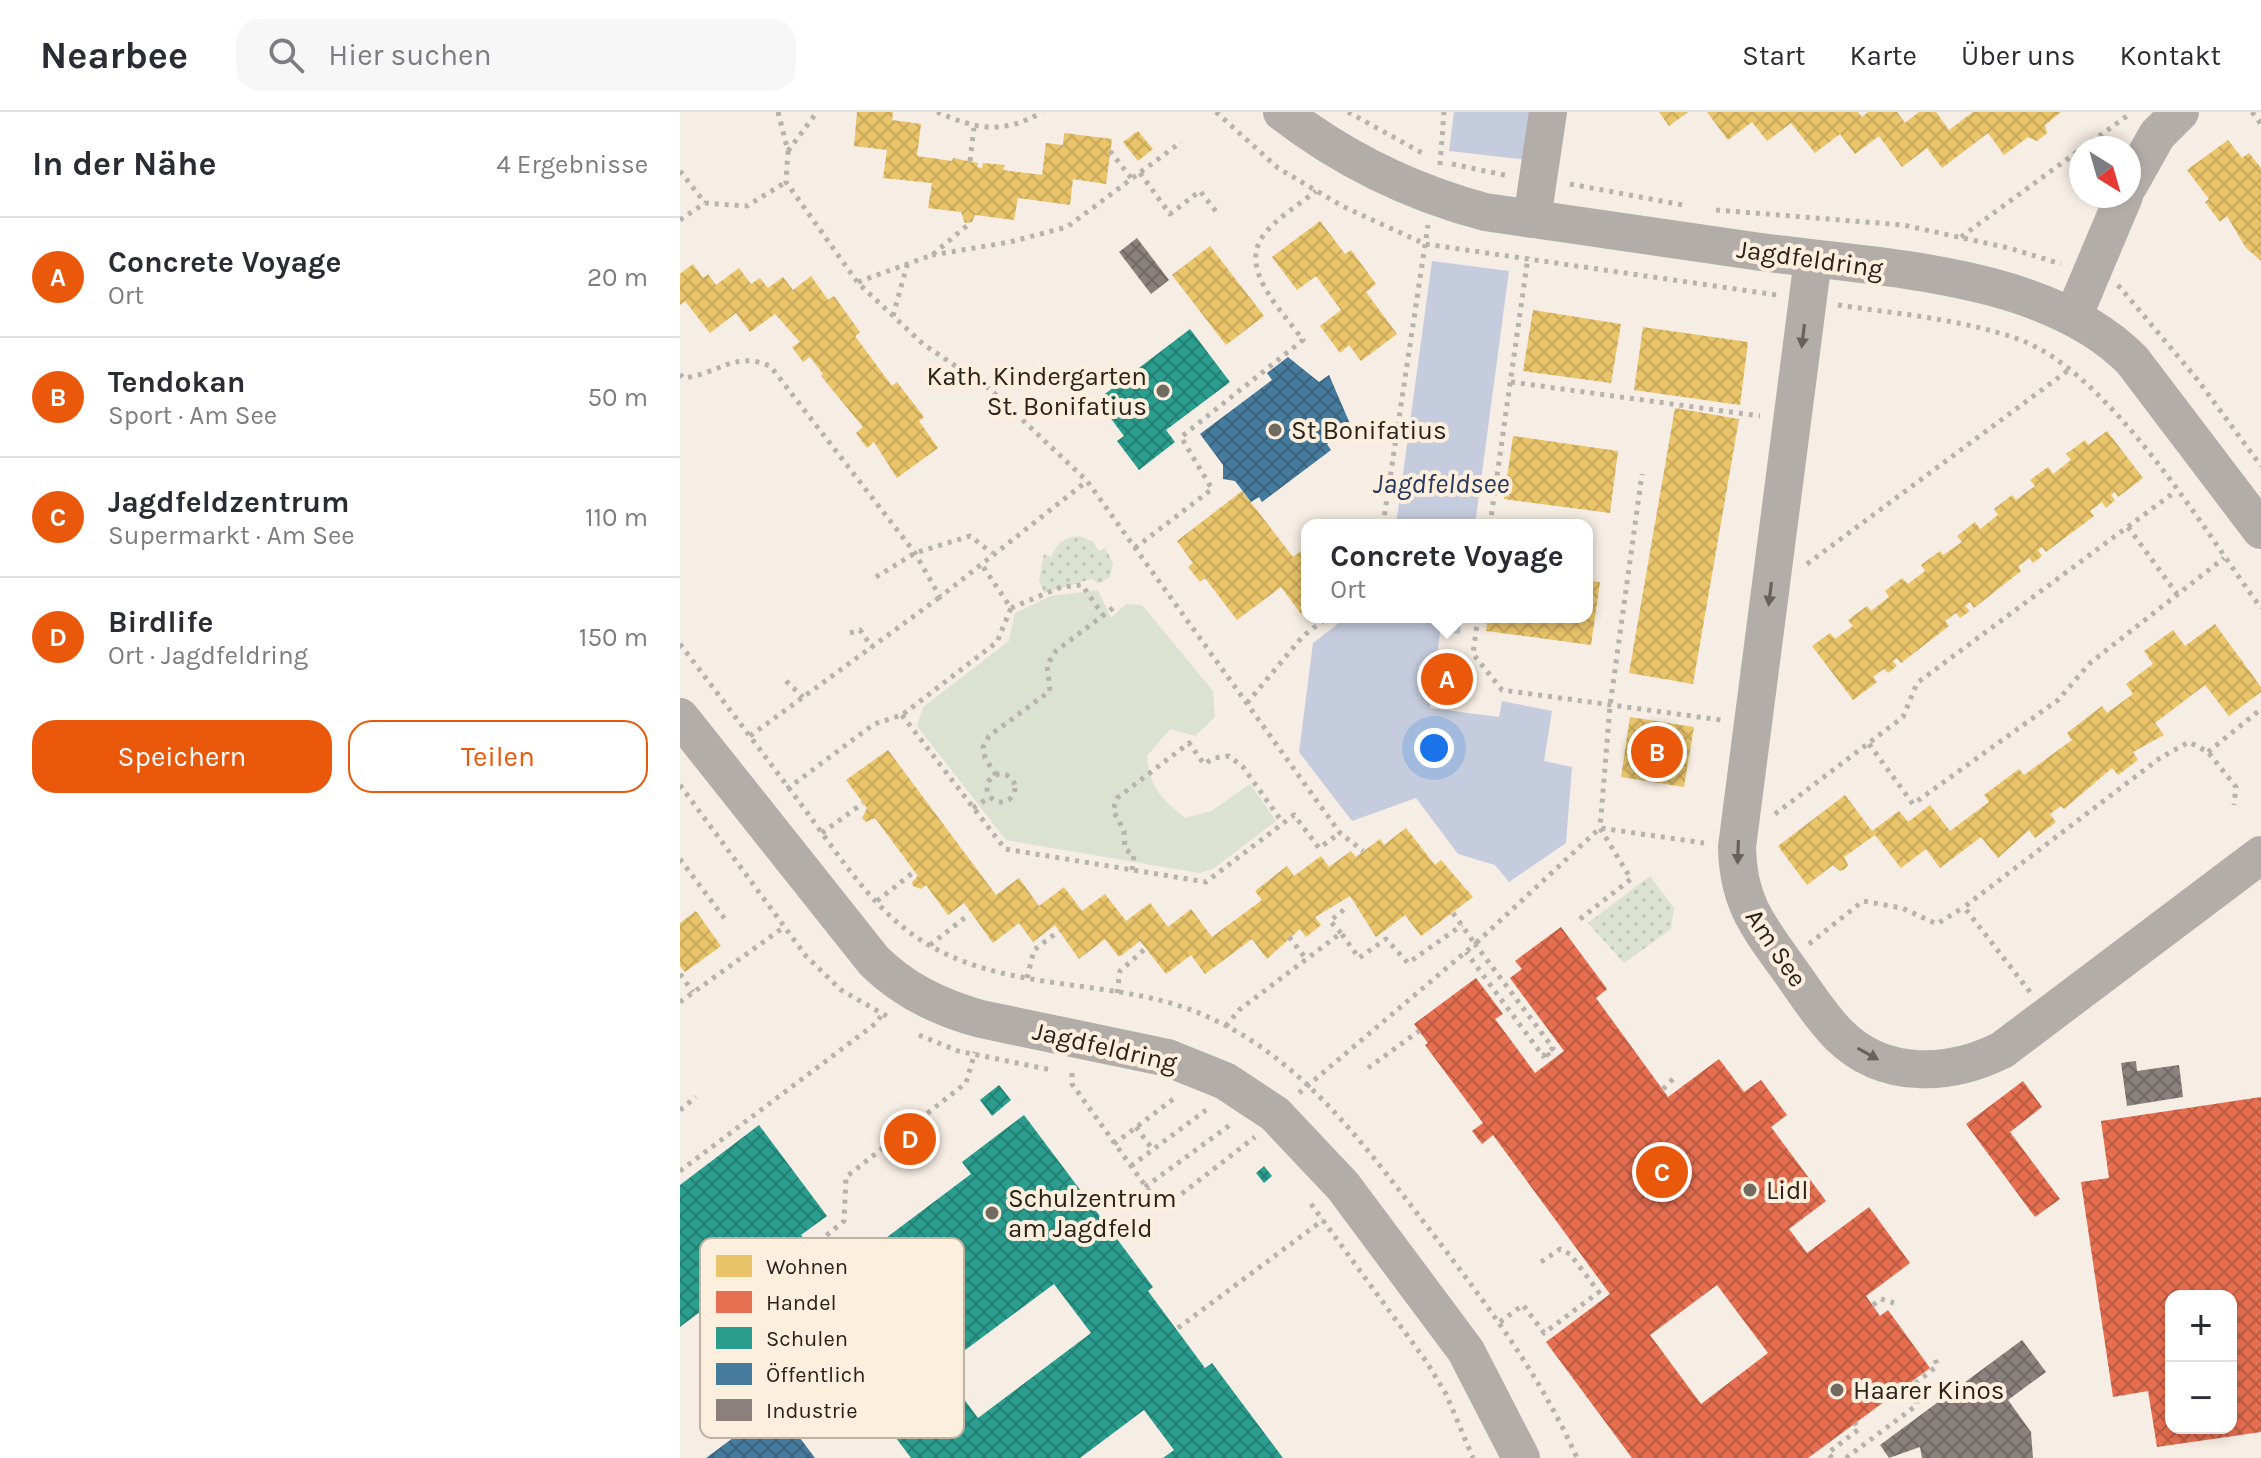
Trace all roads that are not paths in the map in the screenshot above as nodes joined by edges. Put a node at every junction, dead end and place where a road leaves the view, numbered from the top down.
1 (1282, 112) edge
2 (1548, 112) edge
3 (2180, 112) edge
4 (2141, 164) edge
5 (2119, 208) edge
6 (1532, 219) junction
7 (1813, 259) junction
8 (2073, 317) junction
9 (2261, 530) edge
10 (680, 717) edge
11 (2261, 855) edge
12 (1521, 1458) edge

1 - 6 street, Jagdfeldring
2 - 6 street
3 - 4 street
5 - 8 street
6 - 7 street, Jagdfeldring
7 - 8 street, Jagdfeldring
7 -> 11 street, Am See
8 - 9 street, Jagdfeldring
10 - 12 street, Jagdfeldring

